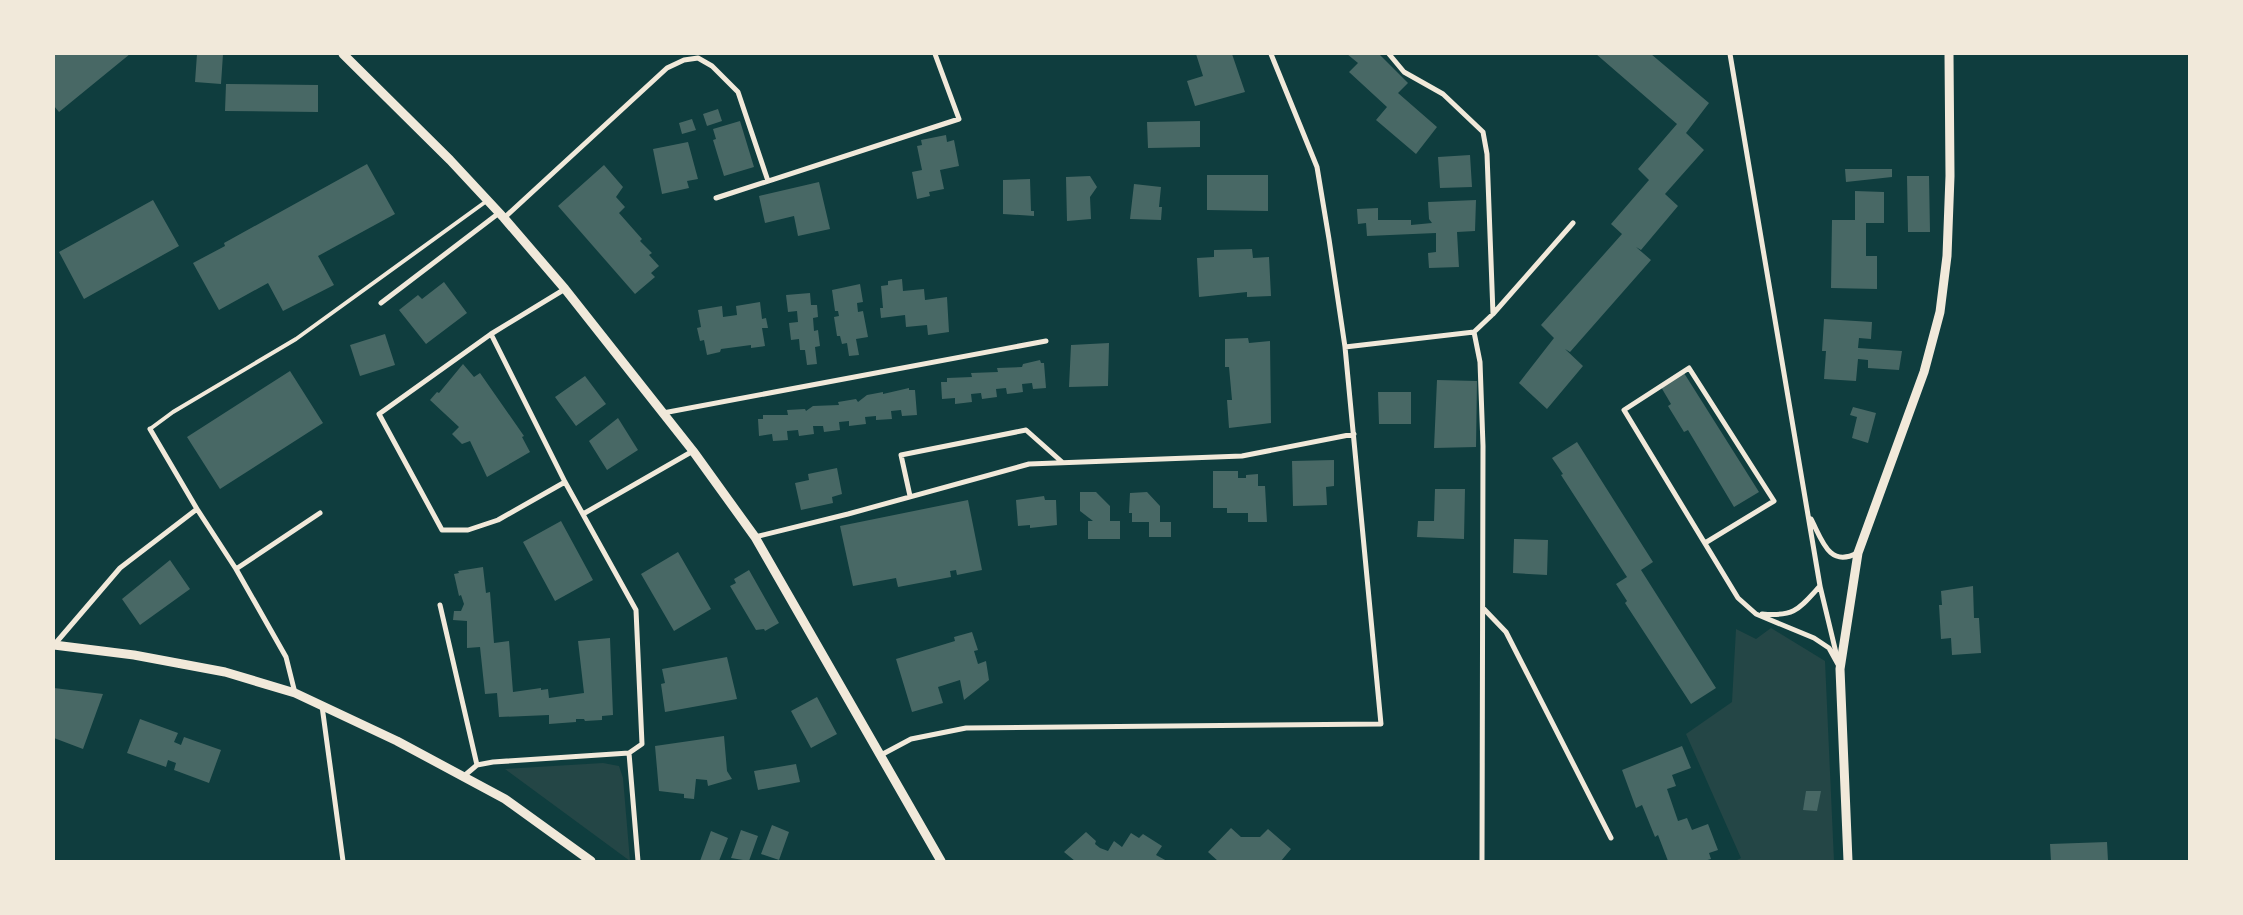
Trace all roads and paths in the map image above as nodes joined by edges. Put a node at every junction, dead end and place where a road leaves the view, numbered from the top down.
1 (342, 54) edge
2 (935, 54) edge
3 (1271, 54) edge
4 (1389, 54) edge
5 (1730, 54) edge
6 (1949, 54) edge
7 (768, 181) junction
8 (716, 198) dead end
9 (488, 200) junction
10 (501, 215) junction
11 (1573, 223) dead end
12 (565, 289) junction
13 (382, 303) dead end
14 (1493, 314) junction
15 (1474, 332) junction
16 (491, 334) junction
17 (1046, 341) dead end
18 (1345, 347) junction
19 (663, 413) junction
20 (150, 429) joint
21 (1354, 434) junction
22 (693, 451) junction
23 (1062, 462) junction
24 (565, 482) junction
25 (910, 496) junction
26 (197, 509) junction
27 (320, 513) dead end
28 (1808, 513) junction
29 (583, 514) junction
30 (755, 537) junction
31 (1705, 543) junction
32 (1858, 552) junction
33 (236, 569) junction
34 (1820, 586) junction
35 (440, 605) dead end
36 (1483, 608) junction
37 (1756, 614) junction
38 (54, 645) edge
39 (1840, 669) junction
40 (295, 693) junction
41 (322, 705) junction
42 (629, 753) junction
43 (880, 754) junction
44 (477, 766) junction
45 (464, 776) junction
46 (1611, 838) dead end
47 (343, 861) edge
48 (591, 861) edge
49 (638, 861) edge
50 (941, 861) edge
51 (1482, 861) edge
52 (1848, 861) edge

1 - 9 street
2 - 7 street
3 - 18 street
4 - 14 street
5 - 28 street
6 - 32 street
7 - 8 street
7 - 10 street
9 - 10 street
9 - 20 lane
10 - 12 street
10 - 13 street
11 - 14 street
12 - 16 street
12 - 19 street
14 - 15 street
15 - 18 street
15 - 36 street
16 - 24 street
16 - 24 street
17 - 19 street
18 - 21 street
19 - 22 street
20 - 26 street
21 - 23 street
21 - 43 street
22 - 29 street
22 - 30 street
23 - 25 street
23 - 25 street
24 - 29 street
25 - 30 street
26 - 33 street
26 - 38 street
27 - 33 street
28 - 32 street
28 - 34 street
29 - 42 street
30 - 43 street
31 - 31 street
31 - 37 street
32 - 39 street
33 - 40 street
34 - 37 street
34 - 39 street
35 - 44 street
36 - 46 street
36 - 51 street
37 - 39 street
38 - 40 street
39 - 52 street
40 - 41 street
41 - 45 street
41 - 47 street
42 - 44 street
42 - 49 street
43 - 50 street
44 - 45 street
45 - 48 street

